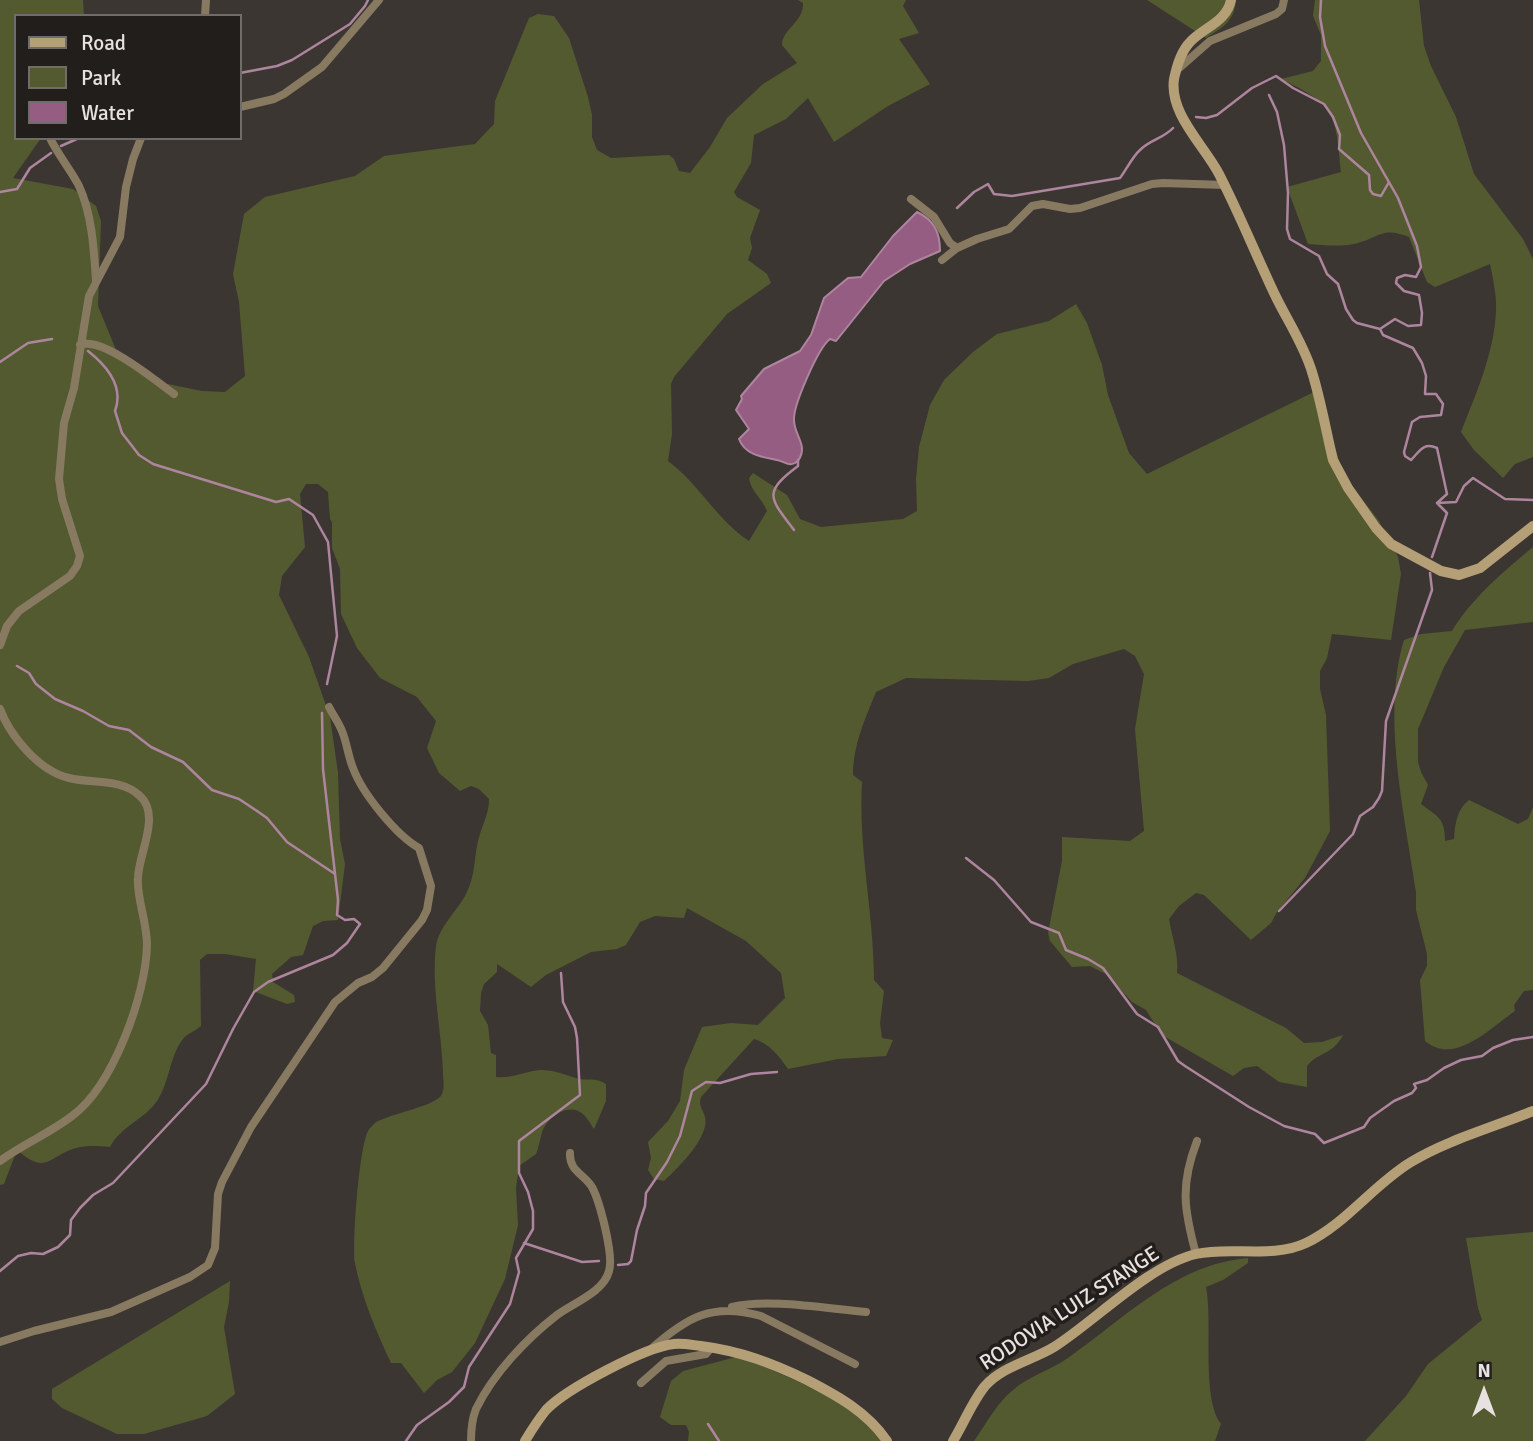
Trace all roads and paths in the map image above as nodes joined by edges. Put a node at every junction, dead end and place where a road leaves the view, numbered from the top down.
1 (379, 0) edge
2 (1231, 0) edge
3 (1284, 0) edge
4 (1177, 70) junction
5 (242, 107) edge
6 (51, 140) edge
7 (140, 140) edge
8 (1225, 186) junction
9 (911, 199) dead end
10 (957, 248) junction
11 (942, 260) dead end
12 (96, 279) junction
13 (80, 345) junction
14 (174, 394) dead end
15 (1533, 526) edge
16 (0, 645) edge
17 (329, 707) dead end
18 (0, 709) edge
19 (1533, 1111) edge
20 (1197, 1141) dead end
21 (570, 1153) dead end
22 (0, 1161) edge
23 (1196, 1254) junction
24 (726, 1310) junction
25 (866, 1312) dead end
26 (0, 1342) edge
27 (711, 1348) junction
28 (649, 1351) junction
29 (855, 1364) dead end
30 (641, 1383) dead end
31 (471, 1441) edge
32 (525, 1441) edge
33 (887, 1441) edge
34 (953, 1441) edge

1 - 5 street
2 - 4 street
3 - 4 street
4 - 8 street
6 - 12 street
7 - 12 street
8 - 10 street
8 - 15 street
9 - 10 street
10 - 11 street
12 - 13 street
13 - 14 street
13 - 16 street
17 - 26 street
18 - 22 street
19 - 23 street, RODOVIA LUIZ STANGE
20 - 23 street
21 - 31 street
23 - 34 street, RODOVIA LUIZ STANGE
24 - 25 street
24 - 28 street
24 - 29 street
27 - 28 street
27 - 30 street
27 - 33 street
28 - 32 street

